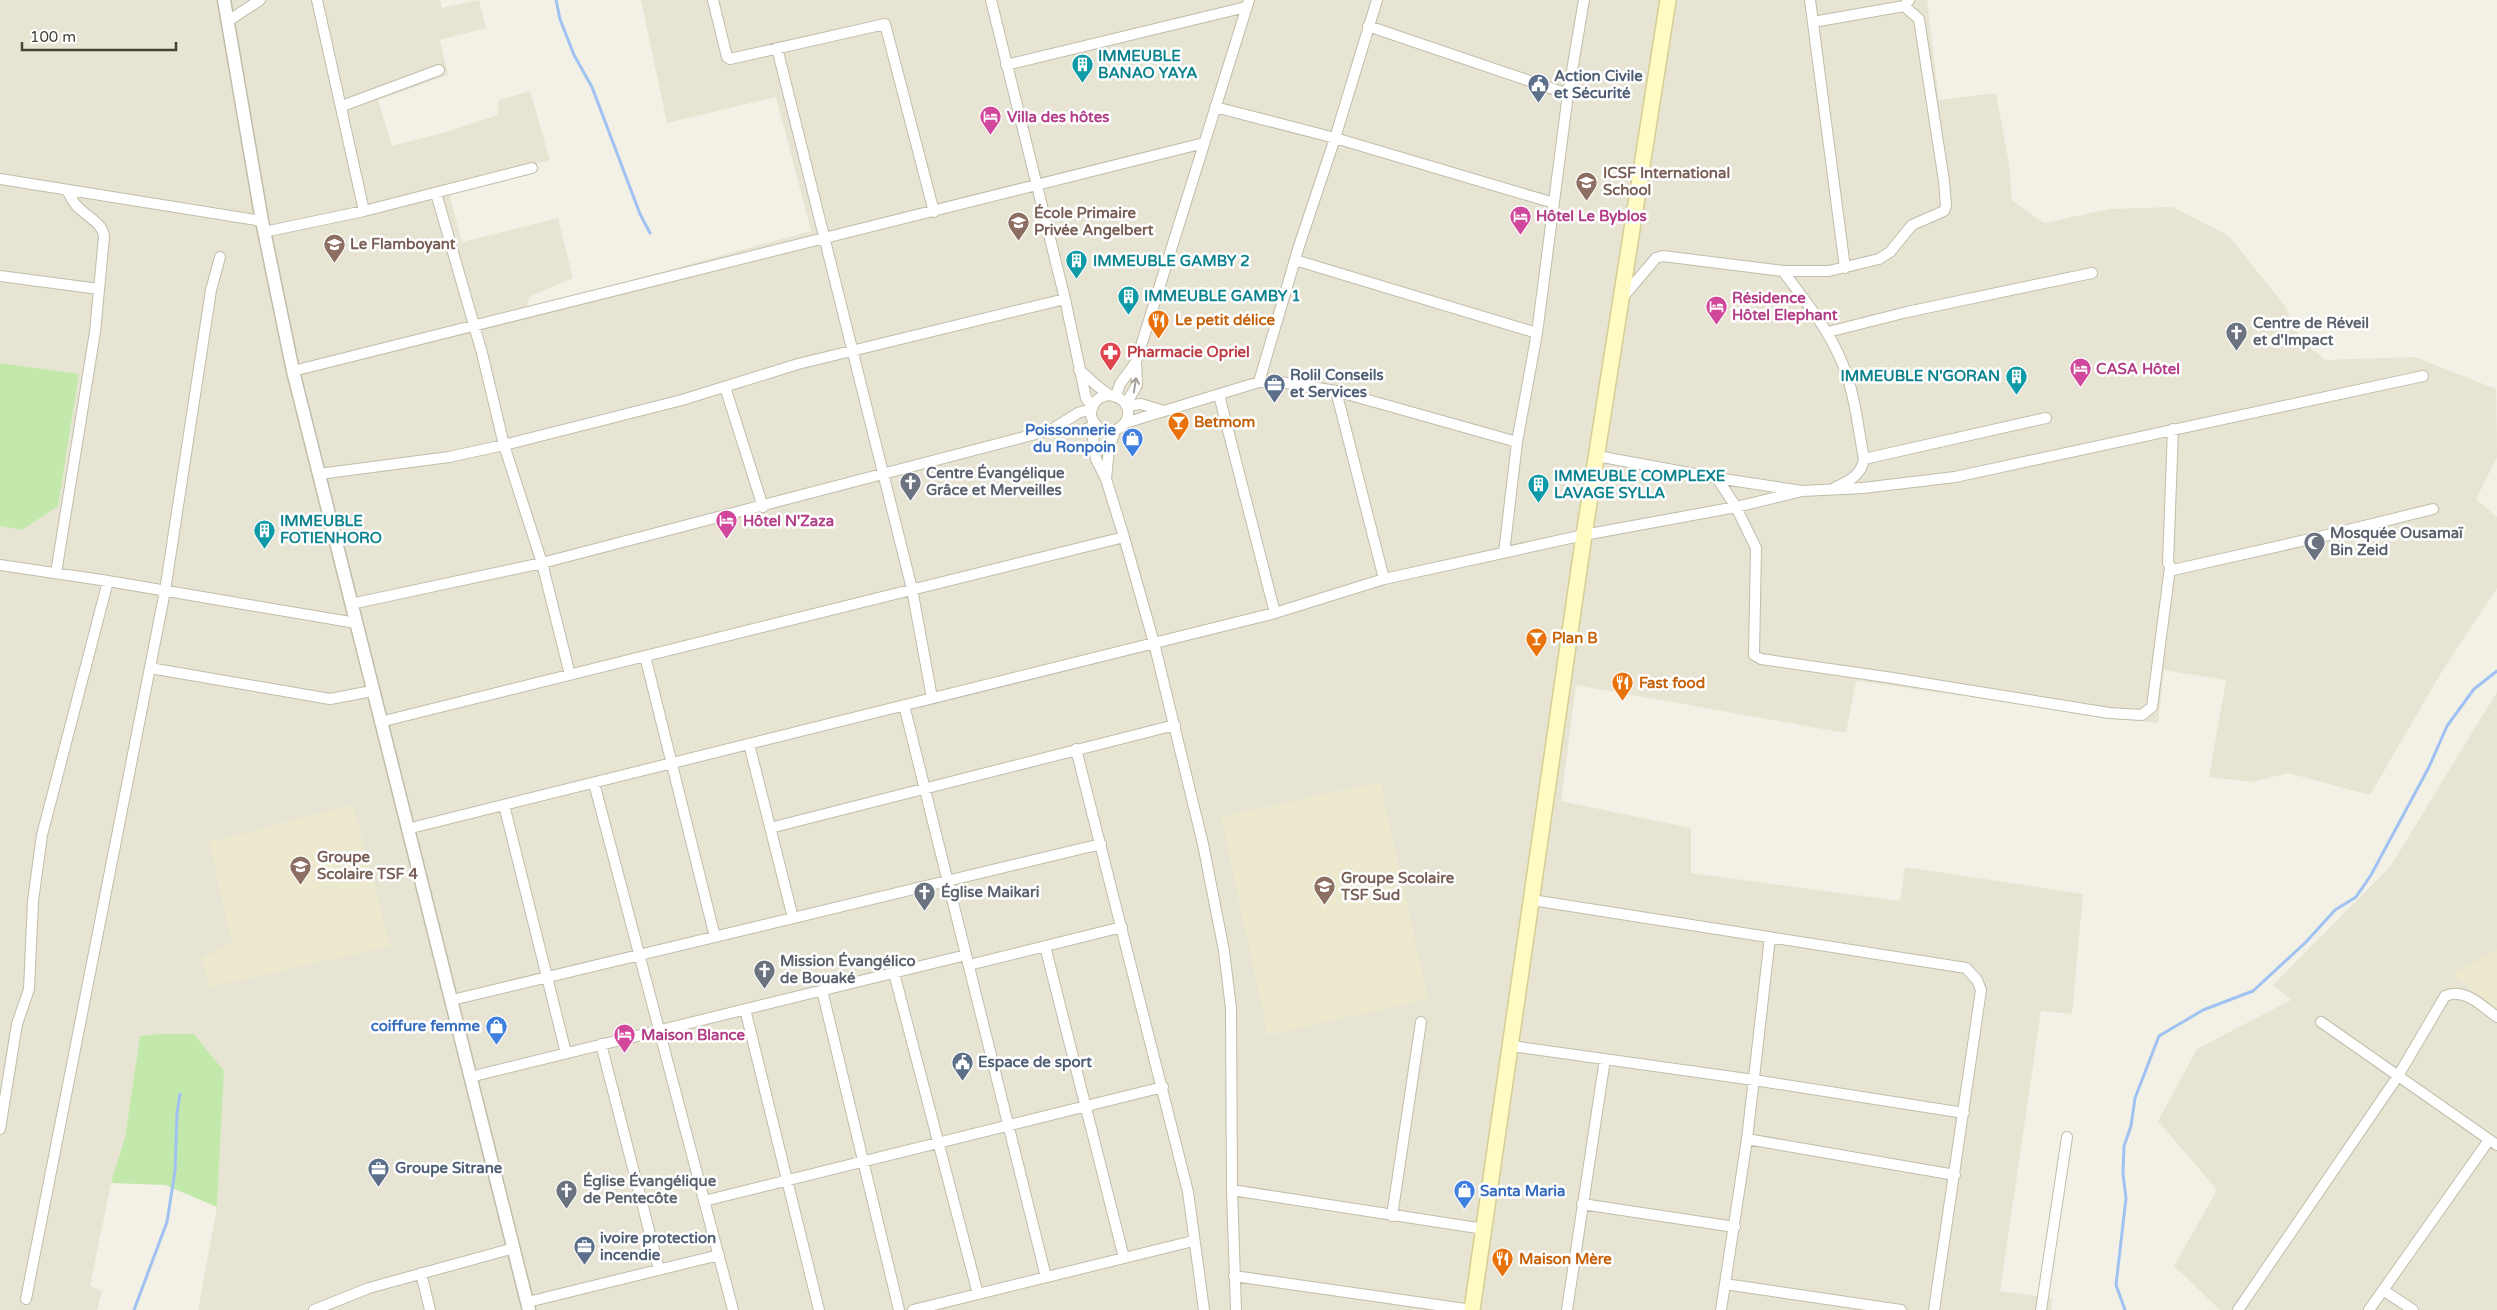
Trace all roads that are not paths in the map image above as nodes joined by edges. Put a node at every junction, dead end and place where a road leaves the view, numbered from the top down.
1 (224, 0) edge
2 (260, 0) edge
3 (317, 0) edge
4 (713, 0) edge
5 (991, 0) edge
6 (1377, 0) edge
7 (1584, 0) edge
8 (1810, 0) edge
9 (1666, 1) edge
10 (1907, 3) edge
11 (1248, 4) edge
12 (228, 21) junction
13 (1813, 22) junction
14 (1368, 26) junction
15 (777, 48) junction
16 (1006, 65) junction
17 (439, 70) dead end
18 (1568, 94) junction
19 (342, 106) junction
20 (1215, 107) junction
21 (1335, 138) junction
22 (1204, 143) junction
23 (532, 168) dead end
24 (0, 179) edge
25 (1037, 186) junction
26 (67, 190) junction
27 (436, 193) junction
28 (1554, 203) junction
29 (364, 211) junction
30 (934, 212) junction
31 (263, 227) junction
32 (825, 239) junction
33 (220, 257) dead end
34 (1295, 260) junction
35 (1845, 268) junction
36 (1783, 271) junction
37 (2092, 273) dead end
38 (0, 276) edge
39 (99, 289) junction
40 (1065, 299) junction
41 (1621, 299) junction
42 (474, 326) junction
43 (1828, 332) junction
44 (1537, 333) junction
45 (853, 352) junction
46 (1136, 362) junction
47 (1079, 370) junction
48 (293, 371) junction
49 (2423, 376) dead end
50 (1259, 382) junction
51 (725, 387) junction
52 (1336, 391) junction
53 (1113, 395) junction
54 (1219, 395) junction
55 (1126, 405) junction
56 (1092, 408) junction
57 (1164, 412) junction
58 (2046, 418) dead end
59 (1125, 423) junction
60 (1096, 426) junction
61 (2173, 429) junction
62 (1051, 430) junction
63 (1115, 431) junction
64 (1517, 442) junction
65 (504, 445) junction
66 (1597, 456) junction
67 (1864, 459) junction
68 (319, 474) junction
69 (884, 475) junction
70 (1717, 478) junction
71 (1106, 479) junction
72 (1802, 491) junction
73 (1829, 491) junction
74 (763, 506) junction
75 (1736, 507) junction
76 (2434, 509) dead end
77 (1584, 534) junction
78 (1124, 537) junction
79 (1504, 554) junction
80 (542, 563) junction
81 (0, 565) edge
82 (2170, 567) junction
83 (56, 573) junction
84 (1384, 579) junction
85 (108, 581) junction
86 (912, 590) junction
87 (165, 591) junction
88 (351, 604) junction
89 (1274, 613) junction
90 (356, 623) junction
91 (1154, 643) junction
92 (645, 656) junction
93 (150, 668) junction
94 (570, 675) junction
95 (372, 691) junction
96 (932, 698) junction
97 (904, 706) junction
98 (380, 722) junction
99 (1175, 725) junction
100 (749, 744) junction
101 (1076, 749) junction
102 (672, 764) junction
103 (594, 783) junction
104 (925, 788) junction
105 (504, 805) junction
106 (770, 828) junction
107 (407, 830) junction
108 (1101, 844) junction
109 (948, 881) junction
110 (1532, 900) junction
111 (793, 918) junction
112 (1122, 927) junction
113 (715, 937) junction
114 (1770, 937) junction
115 (1045, 946) junction
116 (639, 955) junction
117 (968, 960) junction
118 (894, 973) junction
119 (547, 978) junction
120 (822, 990) junction
121 (452, 1000) junction
122 (745, 1009) junction
123 (2497, 1017) edge
124 (1421, 1022) dead end
125 (2321, 1022) dead end
126 (659, 1030) junction
127 (601, 1044) junction
128 (1512, 1046) junction
129 (566, 1053) junction
130 (1605, 1059) junction
131 (2398, 1076) junction
132 (470, 1077) junction
133 (1754, 1080) junction
134 (1162, 1087) junction
135 (1086, 1106) junction
136 (1964, 1113) junction
137 (1009, 1126) junction
138 (0, 1130) edge
139 (2068, 1137) dead end
140 (1747, 1139) junction
141 (938, 1143) junction
142 (2493, 1143) edge
143 (863, 1162) junction
144 (1955, 1175) junction
145 (787, 1181) junction
146 (1232, 1190) junction
147 (704, 1201) junction
148 (1582, 1204) junction
149 (1392, 1216) junction
150 (1735, 1227) junction
151 (1484, 1228) junction
152 (1193, 1241) junction
153 (514, 1248) junction
154 (719, 1256) junction
155 (1124, 1258) junction
156 (660, 1269) junction
157 (422, 1274) junction
158 (1234, 1276) junction
159 (1046, 1277) junction
160 (1726, 1284) junction
161 (2383, 1290) junction
162 (978, 1294) junction
163 (26, 1299) dead end
164 (529, 1306) edge
165 (318, 1310) edge
166 (430, 1310) edge
167 (733, 1310) edge
168 (819, 1310) edge
169 (898, 1310) edge
170 (913, 1310) edge
171 (1204, 1310) edge
172 (1236, 1310) edge
173 (1472, 1310) edge
174 (1567, 1310) edge
175 (1721, 1310) edge
176 (1901, 1310) edge
177 (1934, 1310) edge
178 (2041, 1310) edge
179 (2238, 1310) edge
180 (2369, 1310) edge
181 (2413, 1310) edge

1 - 12 street
2 - 12 street
3 - 19 street
4 - 15 street
5 - 16 street
6 - 14 street
7 - 18 street
8 - 13 street
9 - 41 main road
10 - 13 street
10 - 35 street
11 - 16 street
11 - 20 street
12 - 31 street
13 - 35 street
14 - 18 street
14 - 21 street
15 - 30 street
15 - 32 street
16 - 25 street
17 - 19 street
18 - 28 street
19 - 29 street
20 - 21 street
20 - 22 street
21 - 28 street
21 - 34 street
22 - 25 street
22 - 46 street
23 - 27 street
24 - 26 street
25 - 30 street
25 - 40 street
26 - 31 street
26 - 39 street
27 - 29 street
27 - 42 street
28 - 44 street
29 - 31 street
30 - 32 street
31 - 48 street
32 - 42 street
32 - 45 street
33 - 87 street
34 - 44 street
34 - 50 street
35 - 36 street
36 - 41 street
36 - 43 street
37 - 43 street
38 - 39 street
39 - 83 street
40 - 45 street
40 - 47 street
41 - 66 main road
42 - 48 street
42 - 65 street
43 - 67 street
44 - 64 street
45 - 51 street
45 - 69 street
46 - 53 street
55 -> 46 street
47 - 53 street
47 - 56 street
48 - 68 street
49 - 61 street
50 - 52 street
50 - 54 street
51 - 65 street
51 - 74 street
52 - 64 street
52 - 84 street
53 - 55 street
53 - 56 street
54 - 57 street
54 - 89 street
55 - 57 street
55 - 59 street
56 - 60 street
56 - 62 street
57 - 59 street
58 - 67 street
59 - 63 street
60 - 62 street
60 - 63 street
60 - 71 street
61 - 73 street
61 - 82 street
62 - 69 street
63 - 71 street
64 - 79 street
65 - 68 street
65 - 80 street
66 - 70 street
66 - 77 main road
67 - 73 street
68 - 88 street
69 - 74 street
69 - 86 street
70 - 72 street
70 - 75 street
71 - 78 street
72 - 73 street
72 - 75 street
74 - 80 street
75 - 77 street
75 - 82 street
76 - 82 street
77 - 79 street
77 - 110 main road
78 - 86 street
78 - 91 street
79 - 84 street
80 - 88 street
80 - 94 street
81 - 83 street
83 - 85 street
84 - 89 street
85 - 87 street
85 - 138 street
86 - 92 street
86 - 96 street
87 - 90 street
87 - 93 street
88 - 90 street
89 - 91 street
90 - 95 street
91 - 96 street
91 - 99 street
92 - 94 street
92 - 102 street
93 - 95 street
93 - 163 street
94 - 98 street
95 - 98 street
96 - 97 street
97 - 100 street
97 - 104 street
98 - 107 street
99 - 101 street
99 - 146 street
100 - 102 street
100 - 106 street
101 - 104 street
101 - 108 street
102 - 103 street
102 - 113 street
103 - 105 street
103 - 116 street
104 - 106 street
104 - 109 street
105 - 107 street
105 - 119 street
106 - 111 street
107 - 121 street
108 - 109 street
108 - 112 street
109 - 111 street
109 - 117 street
110 - 114 street
110 - 128 main road
111 - 113 street
112 - 115 street
112 - 134 street
113 - 116 street
114 - 133 street
114 - 136 street
115 - 117 street
115 - 135 street
116 - 119 street
116 - 126 street
117 - 118 street
117 - 137 street
118 - 120 street
118 - 141 street
119 - 121 street
119 - 129 street
120 - 122 street
120 - 143 street
121 - 132 street
122 - 126 street
122 - 145 street
123 - 131 street
124 - 149 street
125 - 131 street
126 - 127 street
126 - 147 street
127 - 129 street
127 - 156 street
128 - 130 street
128 - 151 main road
129 - 132 street
130 - 133 street
130 - 148 street
131 - 142 street
131 - 179 street
132 - 153 street
133 - 136 street
133 - 140 street
134 - 135 street
134 - 152 street
135 - 137 street
135 - 155 street
136 - 144 street
137 - 141 street
137 - 159 street
139 - 178 street
140 - 144 street
140 - 150 street
141 - 143 street
141 - 162 street
142 - 161 street
143 - 145 street
143 - 169 street
144 - 177 street
145 - 147 street
145 - 168 street
146 - 149 street
146 - 158 street
147 - 154 street
148 - 150 street
148 - 174 street
149 - 151 street
150 - 160 street
151 - 173 main road
152 - 155 street
152 - 171 street
153 - 157 street
153 - 164 street
154 - 156 street
154 - 167 street
155 - 159 street
156 - 164 street
157 - 165 street
157 - 166 street
158 - 172 street
158 - 173 street
159 - 162 street
160 - 175 street
160 - 176 street
161 - 180 street
161 - 181 street
162 - 170 street

